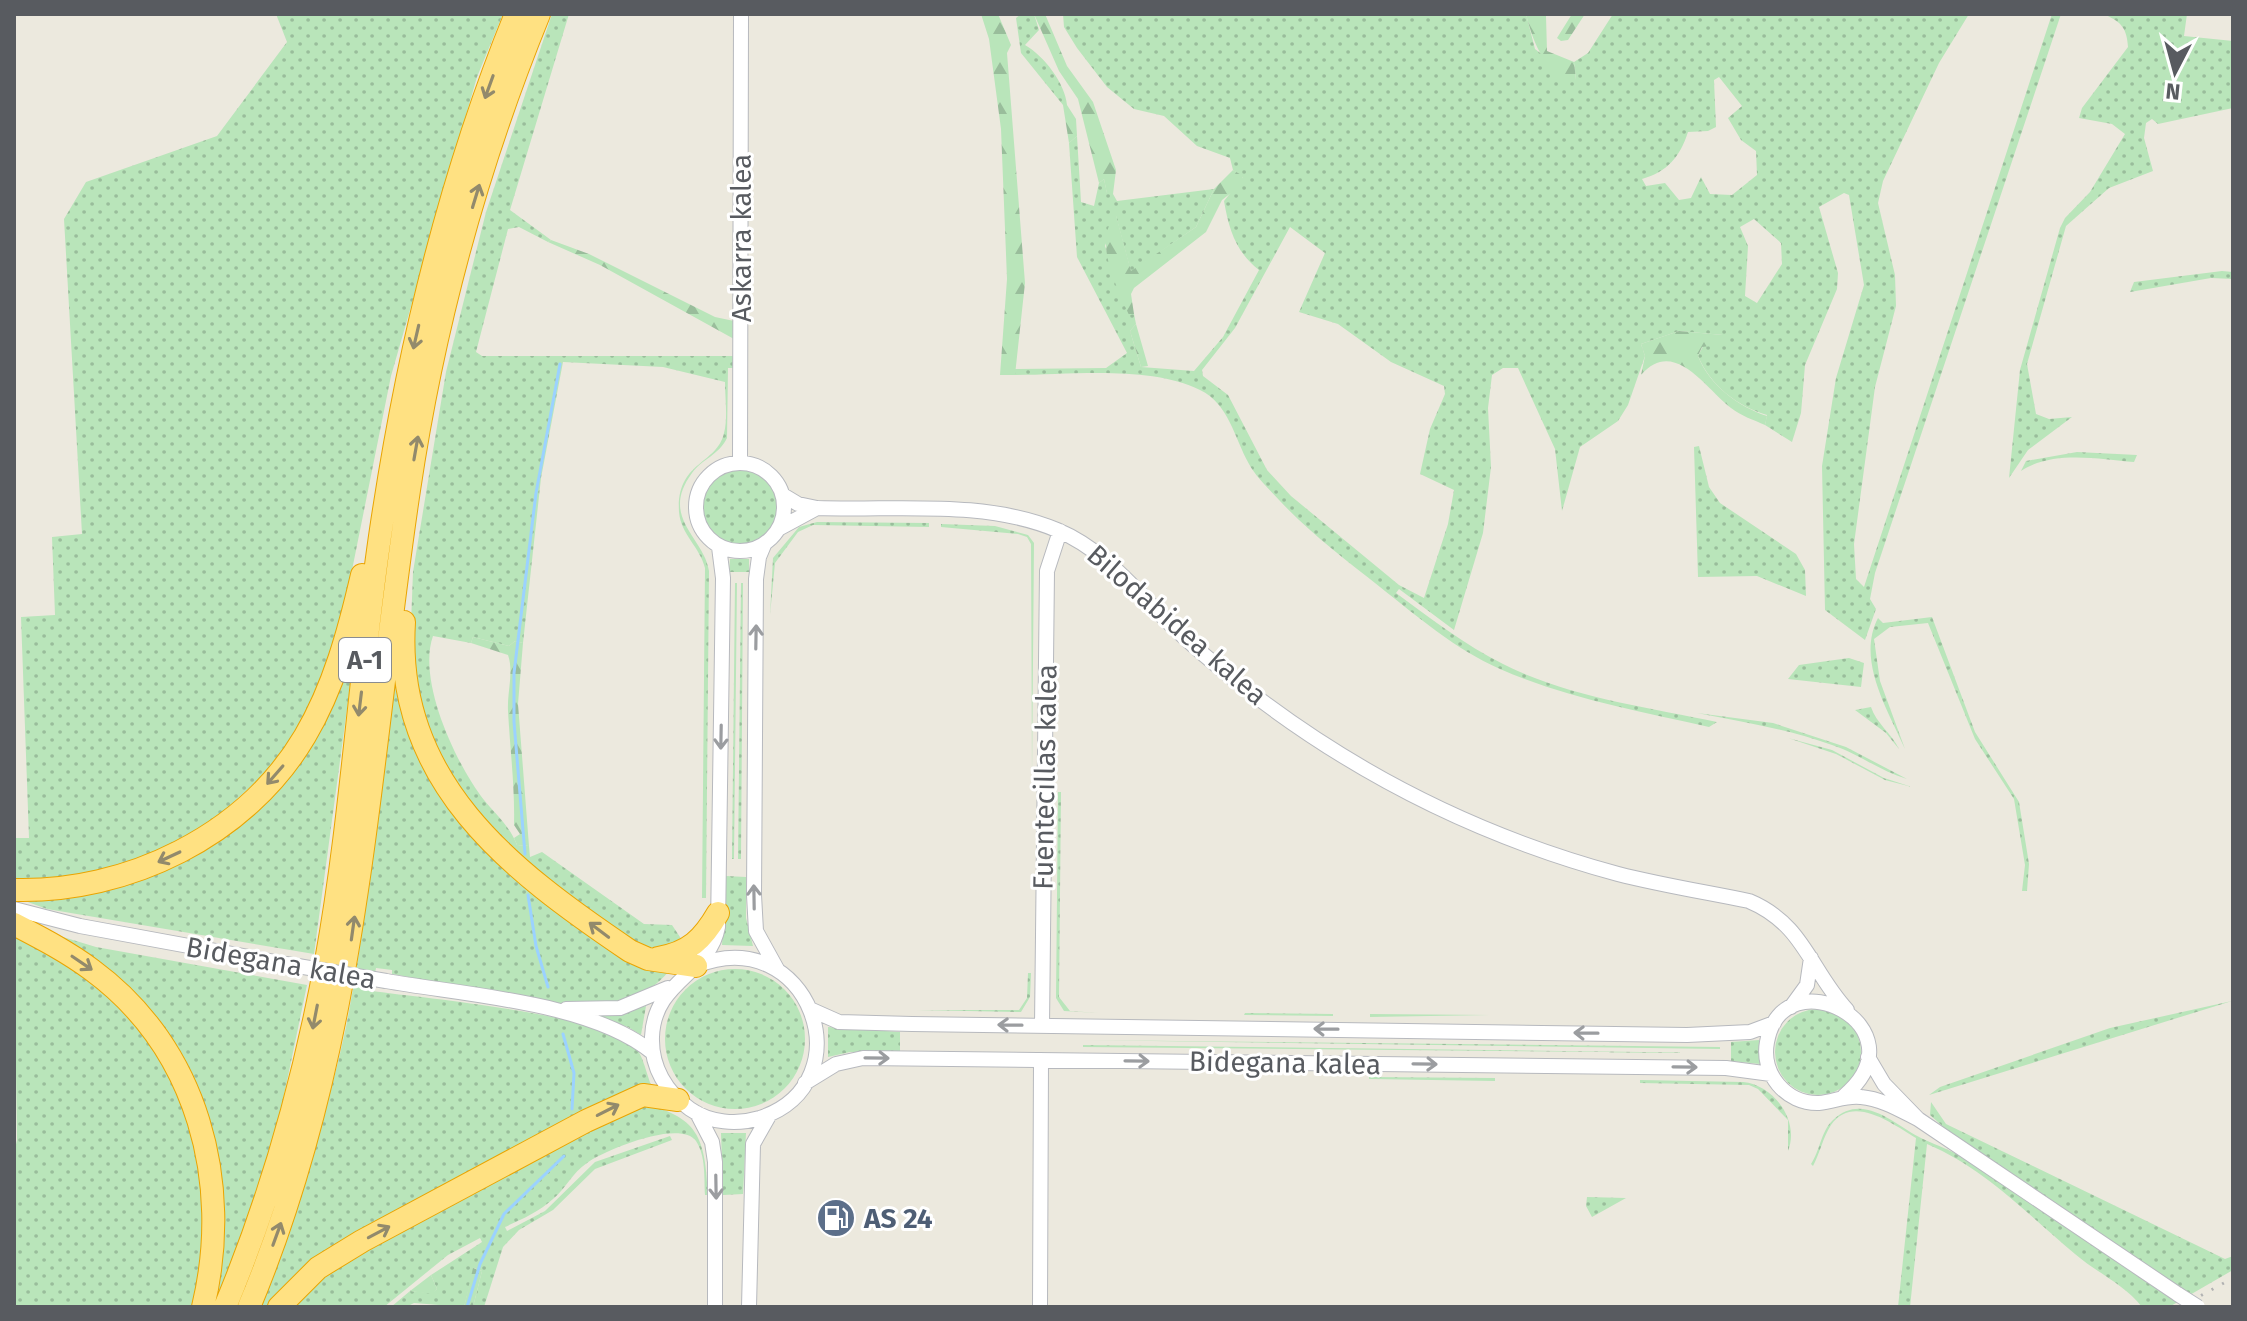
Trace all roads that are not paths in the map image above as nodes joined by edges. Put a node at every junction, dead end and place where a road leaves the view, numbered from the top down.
1 (516, 14) edge
2 (539, 14) edge
3 (741, 14) edge
4 (400, 414) junction
5 (740, 463) junction
6 (409, 489) junction
7 (783, 495) junction
8 (817, 508) junction
9 (780, 528) junction
10 (1060, 531) junction
11 (764, 545) junction
12 (719, 547) junction
13 (14, 890) edge
14 (14, 909) edge
15 (718, 913) junction
16 (14, 924) edge
17 (1811, 958) junction
18 (648, 959) junction
19 (696, 966) junction
20 (777, 969) junction
21 (671, 986) junction
22 (549, 1009) junction
23 (1790, 1009) junction
24 (812, 1010) junction
25 (1847, 1010) junction
26 (1774, 1023) junction
27 (1042, 1026) junction
28 (653, 1053) junction
29 (1868, 1057) junction
30 (1041, 1060) junction
31 (1771, 1074) junction
32 (805, 1083) junction
33 (1844, 1096) junction
34 (678, 1100) junction
35 (696, 1113) junction
36 (770, 1114) junction
37 (1918, 1119) junction
38 (203, 1307) edge
39 (225, 1307) edge
40 (249, 1307) edge
41 (279, 1307) edge
42 (715, 1307) edge
43 (749, 1307) edge
44 (1040, 1307) edge
45 (2198, 1307) edge

1 -> 4 highway, A-1
6 -> 2 highway, A-1
3 - 5 street, Askarra kalea
4 -> 13 highway
4 -> 39 highway, A-1
5 - 7 street
5 - 12 street
18 -> 6 highway
40 -> 6 highway, A-1
7 - 8 street, Bilodabidea kalea
7 - 9 street
8 - 9 street
8 - 10 street, Bilodabidea kalea
9 - 11 street
10 - 17 street, Bilodabidea kalea
10 - 27 street, Fuentecillas kalea
11 - 12 street
20 -> 11 street
12 -> 15 street
14 - 22 street, Bidegana kalea, bridge
15 - 18 highway
15 - 19 street
16 -> 38 highway
17 - 23 street
17 - 25 street, Bilodabidea kalea
18 - 19 highway
19 - 20 street
19 - 21 street
20 - 24 street
21 - 22 street, Bidegana kalea
21 - 28 street
22 - 28 street, Bidegana kalea
23 - 25 street
23 - 26 street
27 -> 24 street, Bidegana kalea
24 - 32 street
25 - 29 street
26 -> 27 street, Bidegana kalea
26 - 31 street
28 - 34 street
29 - 33 street
29 - 37 street
30 -> 31 street, Bidegana kalea
32 -> 30 street, Bidegana kalea
30 - 44 street
31 - 33 street
32 - 36 street
33 - 37 street
34 - 35 street
41 -> 34 highway
35 - 36 street
35 -> 42 street
36 - 43 street
37 - 45 street, bridge

